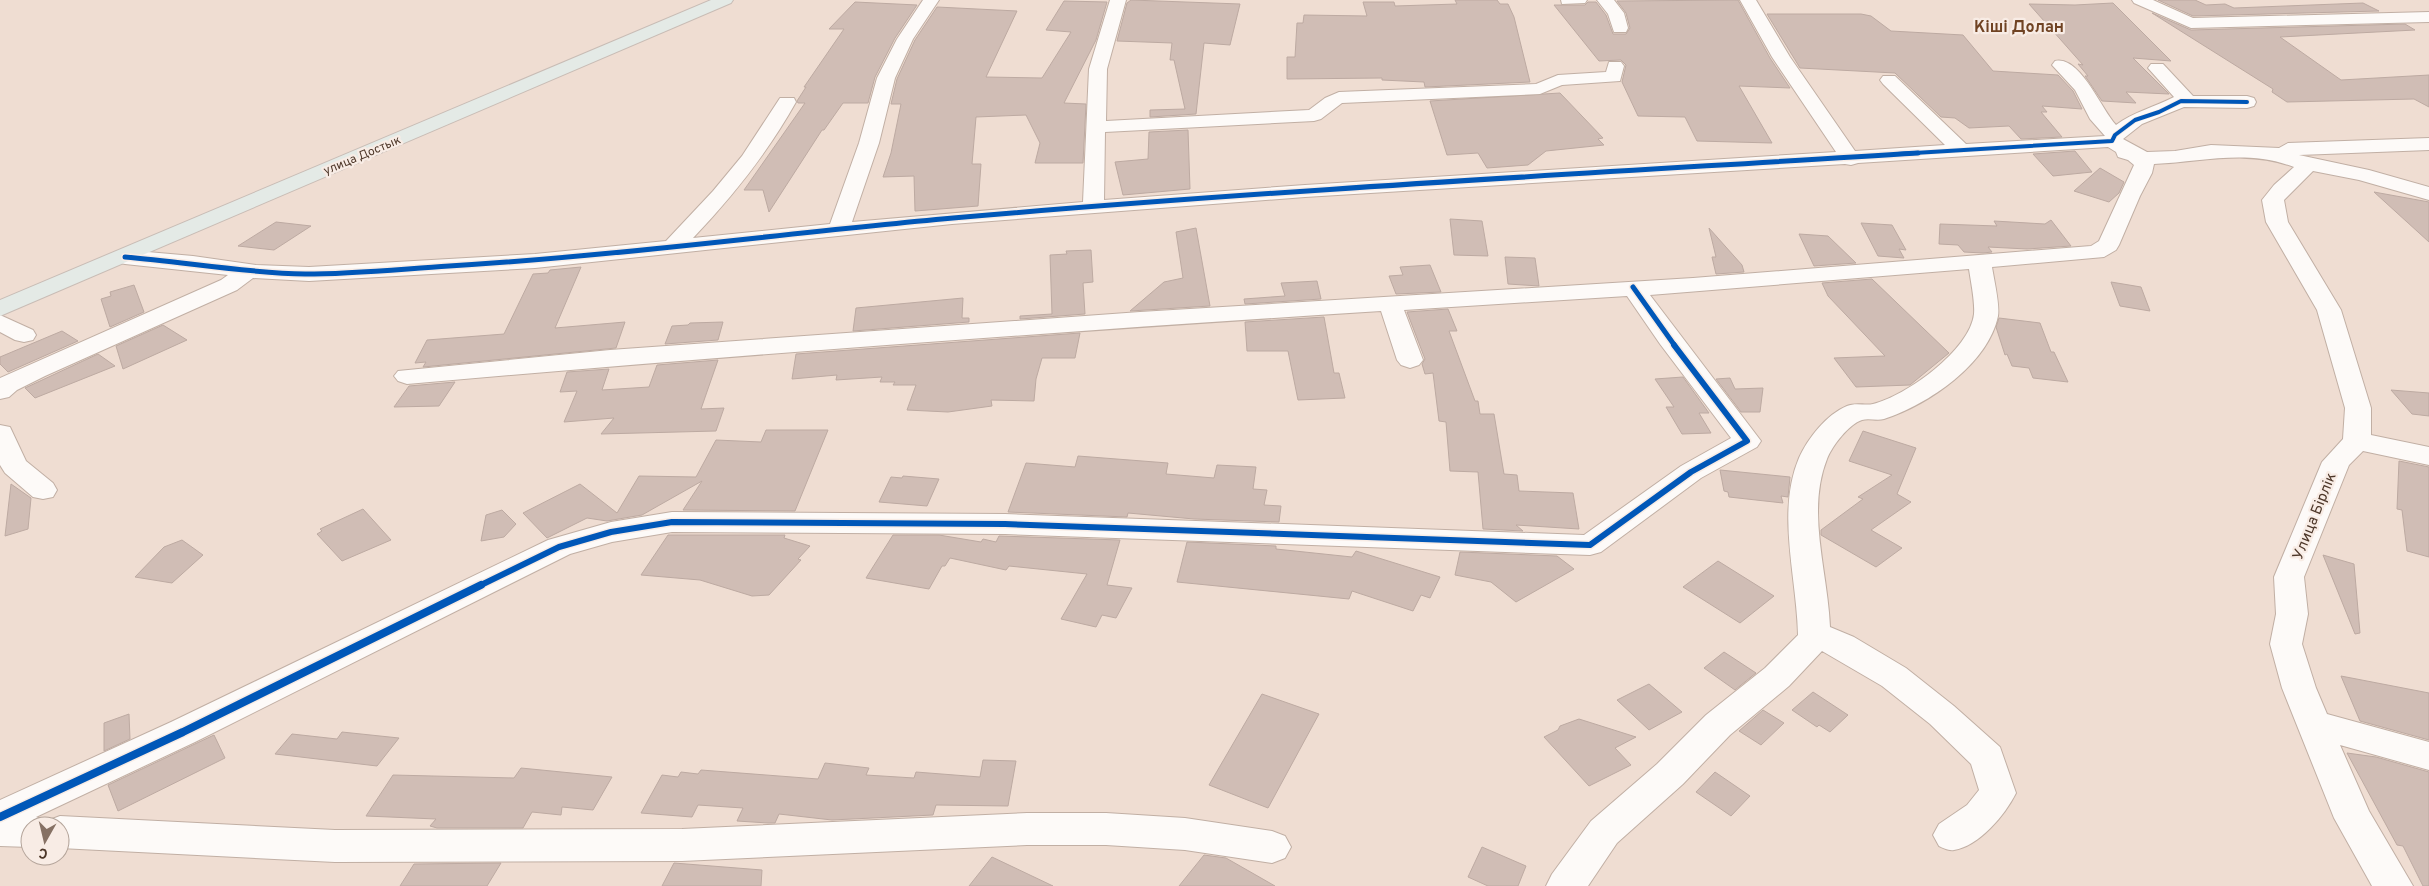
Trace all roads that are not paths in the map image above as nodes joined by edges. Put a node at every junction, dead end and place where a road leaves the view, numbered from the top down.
1 (725, 0) edge
2 (931, 0) edge
3 (1118, 0) edge
4 (1605, 0) edge
5 (1748, 0) edge
6 (2140, 0) edge
7 (2429, 17) edge
8 (1620, 28) dead end
9 (2060, 65) dead end
10 (1615, 66) dead end
11 (2156, 68) dead end
12 (1889, 80) dead end
13 (2188, 101) junction
14 (787, 102) dead end
15 (2247, 102) dead end
16 (1097, 127) junction
17 (2113, 138) junction
18 (2085, 143) junction
19 (2429, 144) edge
20 (1962, 151) junction
21 (2276, 153) junction
22 (2135, 155) junction
23 (1851, 158) junction
24 (2303, 162) junction
25 (2429, 194) edge
26 (1094, 207) junction
27 (839, 229) junction
28 (673, 246) junction
29 (125, 257) junction
30 (1980, 263) junction
31 (248, 271) junction
32 (1633, 287) junction
33 (1390, 304) junction
34 (0, 309) edge
35 (0, 322) edge
36 (24, 335) dead end
37 (1410, 360) dead end
38 (407, 376) dead end
39 (0, 391) edge
40 (0, 433) edge
41 (2357, 440) junction
42 (2429, 456) edge
43 (43, 490) dead end
44 (1815, 634) junction
45 (2314, 724) junction
46 (2429, 756) edge
47 (0, 817) edge
48 (0, 830) edge
49 (20, 831) edge
50 (70, 833) edge
51 (1952, 836) dead end
52 (1272, 848) dead end
53 (1566, 886) edge
54 (2393, 886) edge

1 - 29 main road, улица Достык
2 - 27 street
3 - 16 street
4 - 8 street
5 - 23 street
6 - 7 street
9 - 17 street
10 - 16 street
11 - 13 street
12 - 20 street
13 - 15 street
13 - 17 street
14 - 28 street
16 - 26 street
17 - 18 street
17 - 22 street
18 - 20 street
18 - 22 street
19 - 21 street
20 - 23 street
21 - 22 street
21 - 24 street
22 - 30 street
23 - 26 street
24 - 25 street
24 - 41 street
26 - 27 street
27 - 28 street
28 - 31 street
29 - 31 street
29 - 34 main road, улица Достык
30 - 32 street
30 - 44 street
31 - 39 street
32 - 33 street
32 - 47 street
33 - 37 street
33 - 38 street
35 - 36 street
40 - 43 street
41 - 42 street
41 - 45 street, Улица Бірлік
44 - 51 street
44 - 53 street
45 - 46 street
45 - 54 street, Улица Бірлік
48 - 49 street
50 - 52 street

